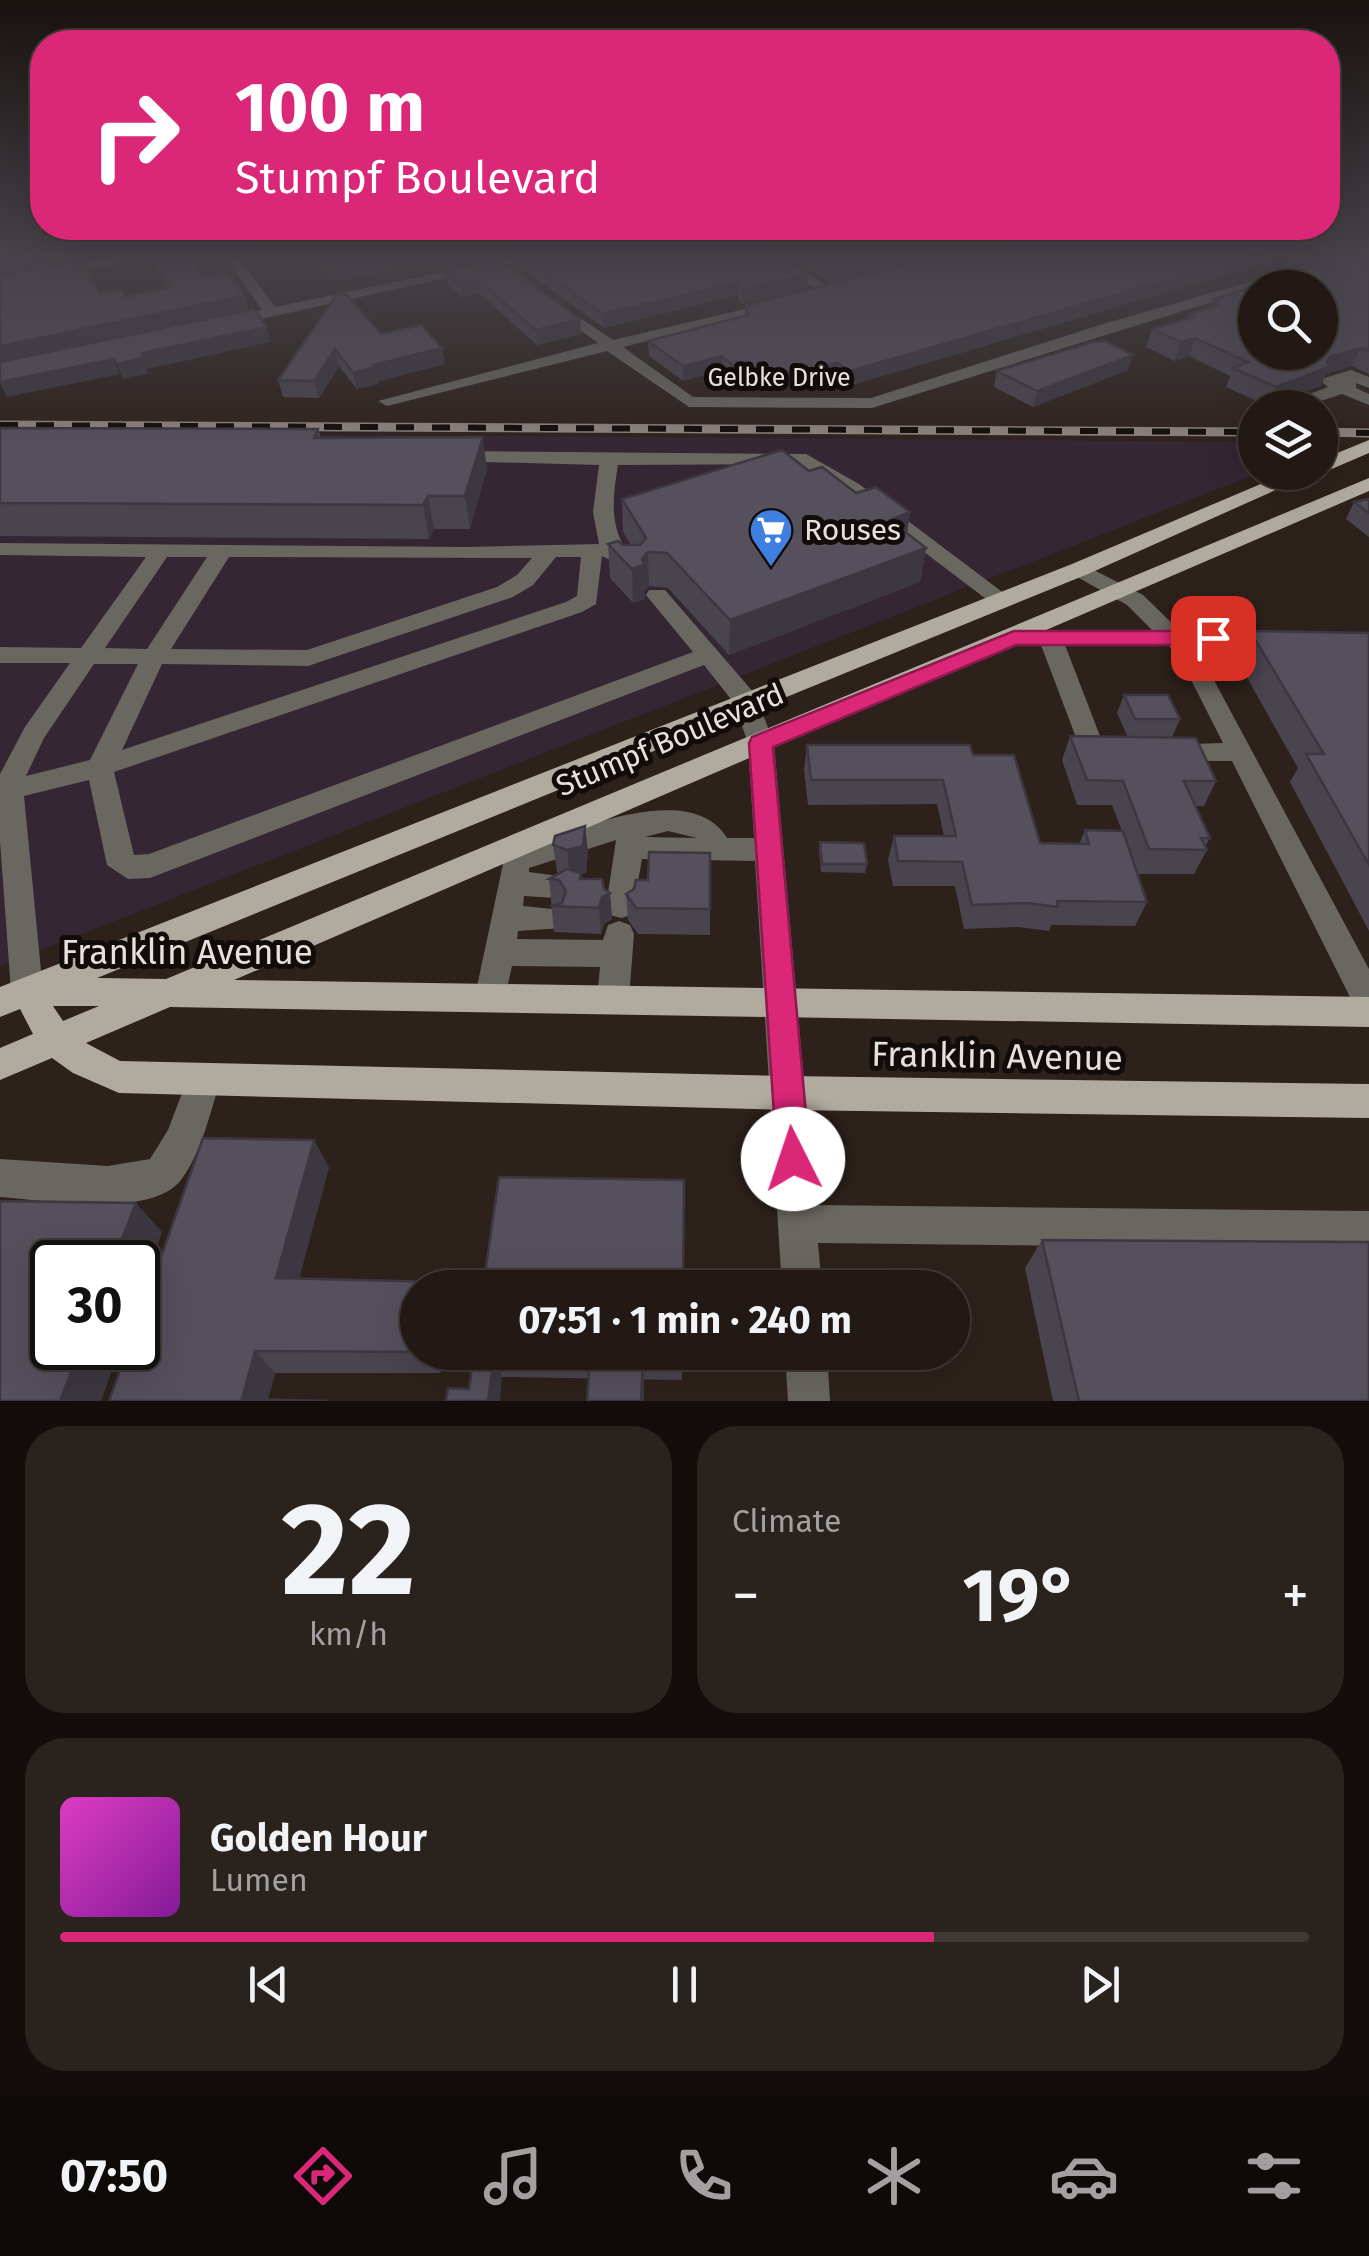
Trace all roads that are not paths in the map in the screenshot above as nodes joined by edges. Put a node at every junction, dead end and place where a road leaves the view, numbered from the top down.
1 (234, 320) edge
2 (576, 320) edge
3 (709, 320) edge
4 (1131, 320) edge
5 (213, 325) edge
6 (610, 346) junction
7 (387, 401) dead end
8 (1369, 446) edge
9 (439, 457) edge
10 (608, 459) junction
11 (1338, 459) edge
12 (1369, 484) edge
13 (1265, 490) edge
14 (0, 549) edge
15 (161, 550) junction
16 (601, 550) junction
17 (222, 551) junction
18 (548, 553) junction
19 (1080, 569) junction
20 (633, 570) edge
21 (1118, 589) junction
22 (657, 595) dead end
23 (1002, 600) junction
24 (1014, 638) junction
25 (1050, 638) junction
26 (1174, 638) junction
27 (1310, 638) edge
28 (0, 655) edge
29 (708, 655) junction
30 (88, 656) junction
31 (154, 657) junction
32 (746, 700) junction
33 (761, 743) junction
34 (1240, 752) junction
35 (100, 766) junction
36 (7, 808) edge
37 (632, 823) junction
38 (770, 850) junction
39 (516, 863) junction
40 (506, 918) junction
41 (551, 919) edge
42 (620, 920) junction
43 (499, 952) junction
44 (173, 990) junction
45 (14, 996) edge
46 (491, 996) junction
47 (613, 999) junction
48 (1369, 1001) edge
49 (782, 1002) junction
50 (1369, 1012) edge
51 (54, 1040) junction
52 (0, 1064) edge
53 (204, 1079) junction
54 (789, 1093) junction
55 (1369, 1101) edge
56 (0, 1178) edge
57 (798, 1224) junction
58 (1369, 1230) edge
59 (801, 1270) edge
60 (807, 1370) edge
61 (809, 1401) edge

1 - 5 street
2 - 6 street
3 - 6 street
4 - 6 street, Gelbke Drive
6 - 7 street
8 - 11 main road
9 - 10 street
10 - 16 street
10 - 23 street
12 - 21 main road, Stumpf Boulevard
13 - 19 main road, Stumpf Boulevard
14 - 15 street
15 - 17 street
15 - 30 street
16 - 18 street
16 - 20 street
16 - 35 street
17 - 18 street
17 - 31 street
18 - 31 street
19 - 21 street
19 - 23 main road, Stumpf Boulevard
21 - 24 main road, Stumpf Boulevard
21 - 26 street
22 - 29 street
23 - 32 main road, Stumpf Boulevard
24 - 25 street
24 - 33 main road, Stumpf Boulevard
25 - 26 street
25 - 34 street
26 - 27 street
26 - 34 street
28 - 30 street
29 - 32 street
29 - 35 street
30 - 31 street
30 - 36 street
31 - 35 street
32 - 33 street
32 - 45 main road, Stumpf Boulevard
33 - 37 main road, Stumpf Boulevard
33 - 38 street
34 - 48 street
35 - 36 street
36 - 45 street
37 - 38 street
37 - 39 street
37 - 42 street
38 - 49 street
39 - 40 street
39 - 42 street
39 - 44 main road
40 - 41 street
40 - 43 street
42 - 43 street
42 - 47 street
43 - 46 street
44 - 45 main road, Franklin Avenue
44 - 46 main road, Franklin Avenue
44 - 51 main road
45 - 51 main road, Franklin Avenue
46 - 47 main road, Franklin Avenue
47 - 49 main road, Franklin Avenue
49 - 50 main road, Franklin Avenue
49 - 54 street
51 - 52 main road
51 - 53 main road, Franklin Avenue
53 - 54 main road, Franklin Avenue
53 - 56 street
54 - 55 main road, Franklin Avenue
54 - 57 street
57 - 58 street
57 - 59 street
60 - 61 street

